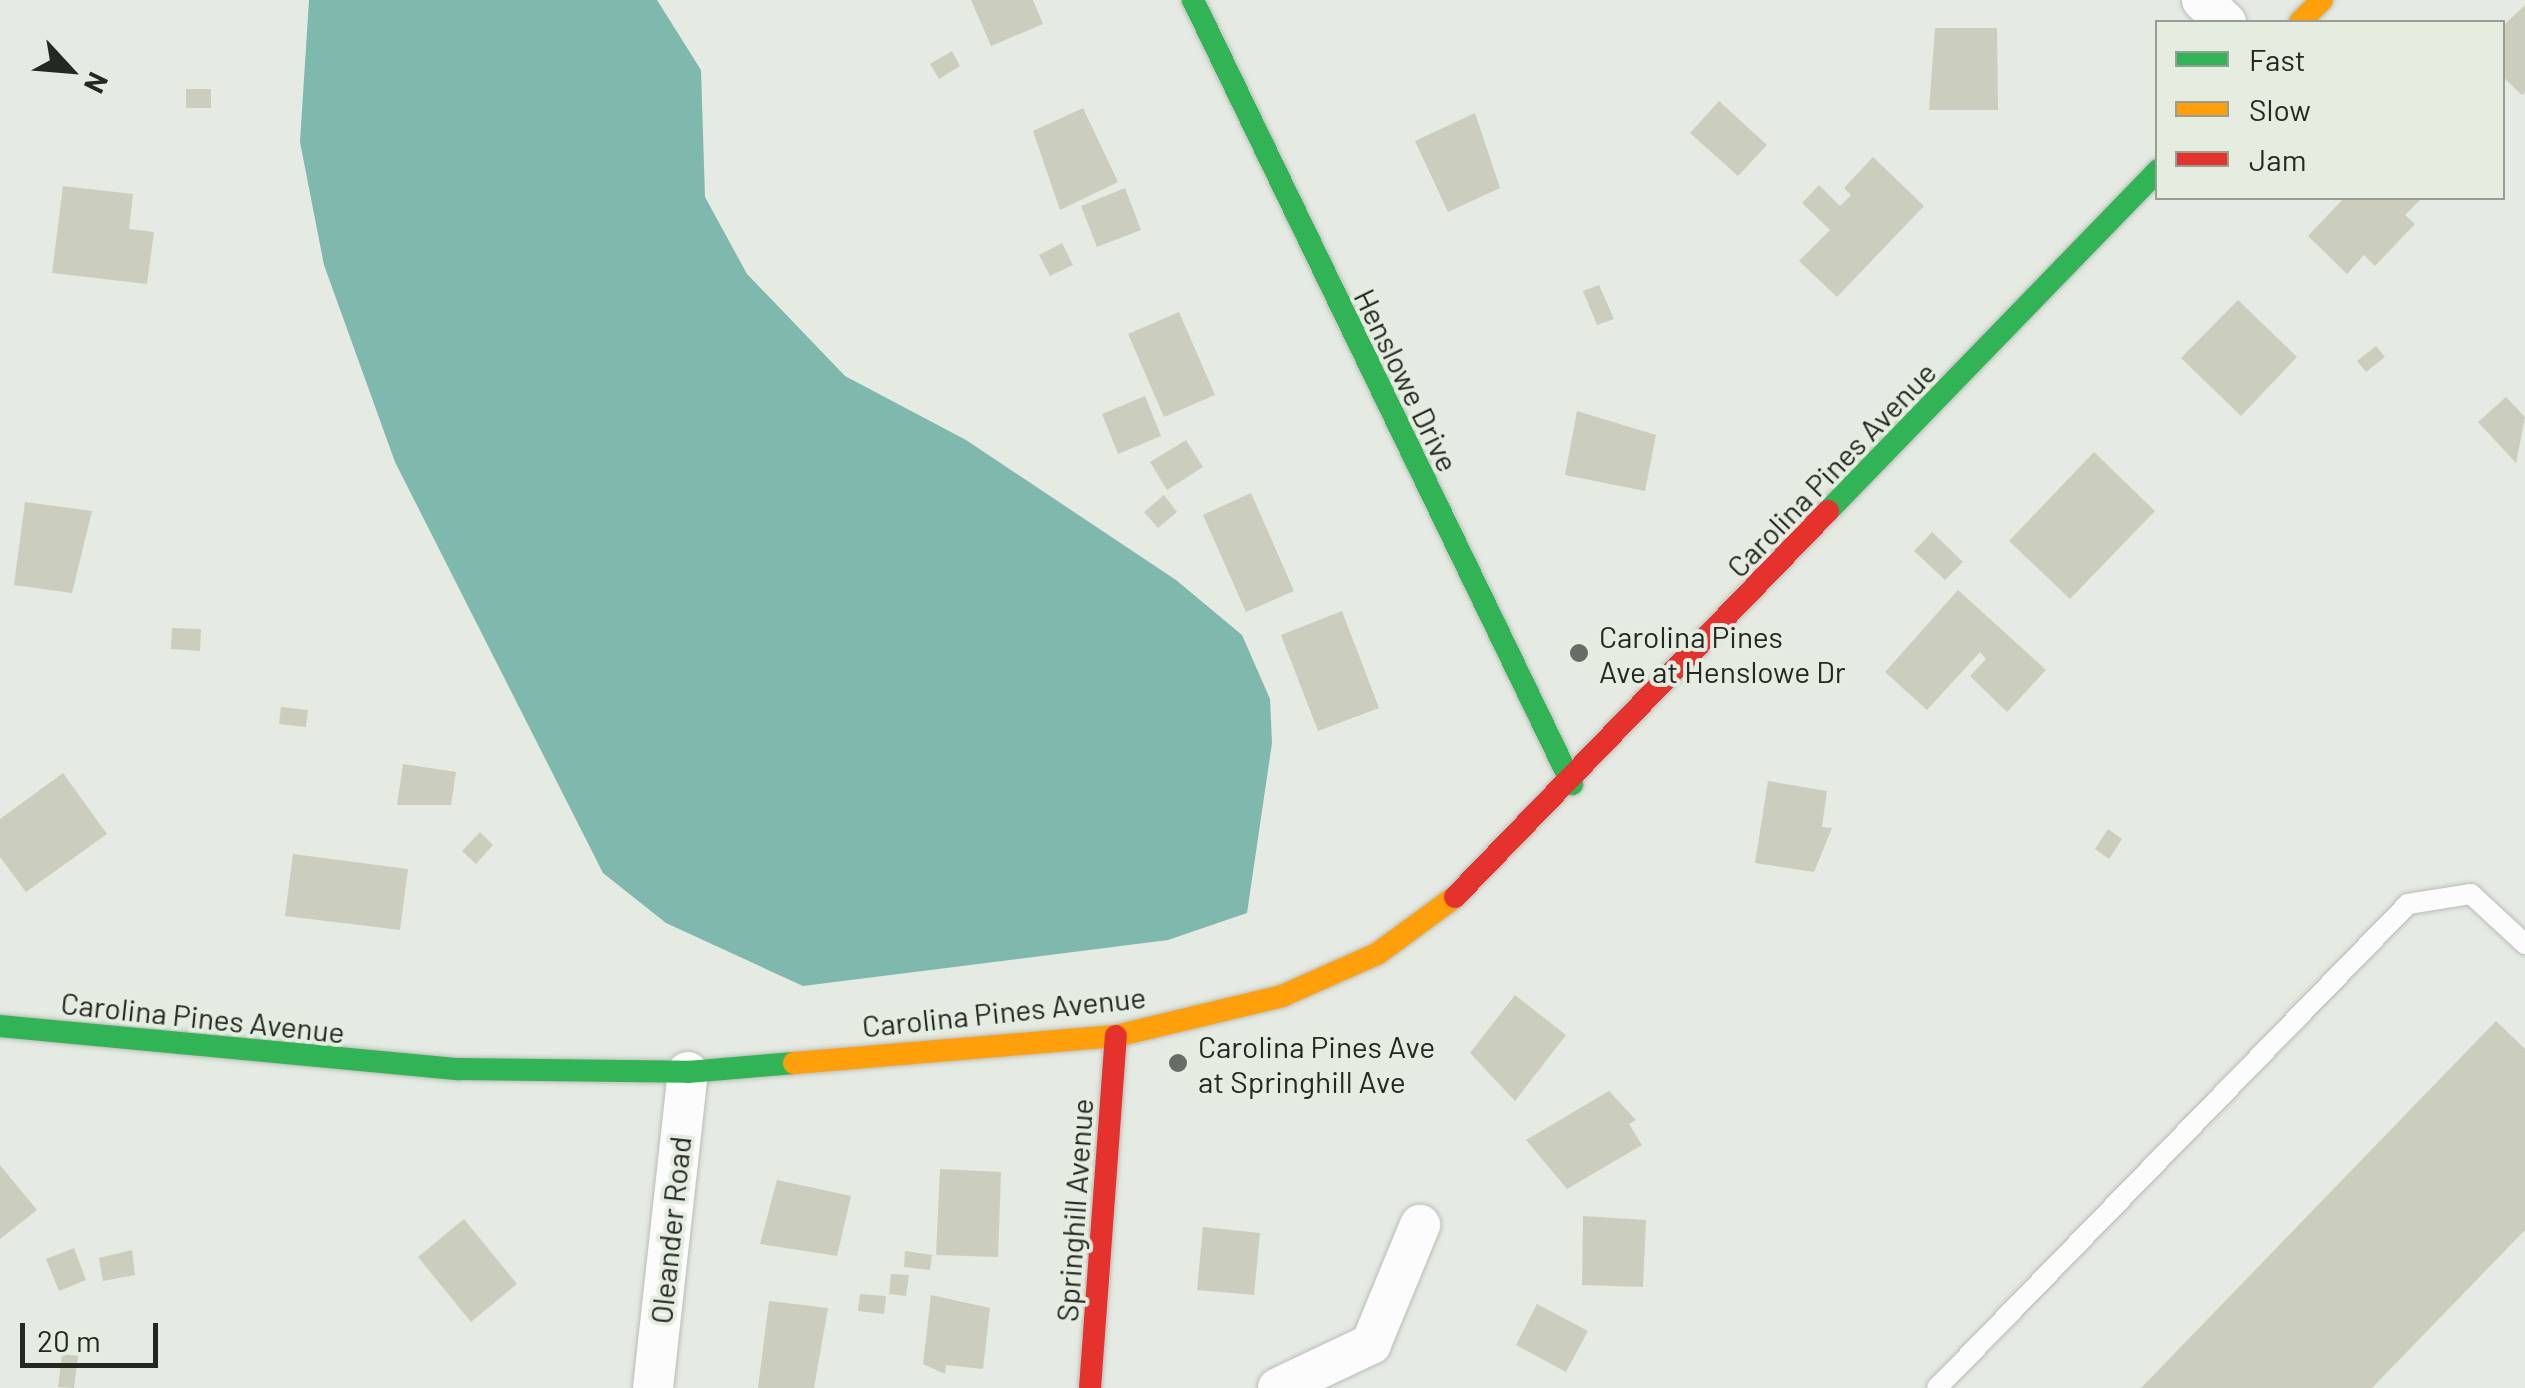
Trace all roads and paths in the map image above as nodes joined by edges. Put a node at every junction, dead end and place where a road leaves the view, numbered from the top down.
1 (1193, 0) edge
2 (2202, 0) edge
3 (2322, 0) edge
4 (2224, 20) edge
5 (2302, 20) edge
6 (2155, 173) edge
7 (1572, 784) junction
8 (2525, 944) edge
9 (0, 1026) edge
10 (1116, 1036) junction
11 (688, 1072) junction
12 (1420, 1226) dead end
13 (653, 1388) edge
14 (1090, 1388) edge
15 (1278, 1388) edge
16 (1938, 1388) edge

1 - 7 street, Henslowe Drive
2 - 4 street
3 - 5 street
6 - 7 street, Carolina Pines Avenue
7 - 10 street, Carolina Pines Avenue
8 - 16 lane
9 - 11 street, Carolina Pines Avenue
10 - 11 street, Carolina Pines Avenue
10 - 14 street, Springhill Avenue
11 - 13 street, Oleander Road
12 - 15 street

